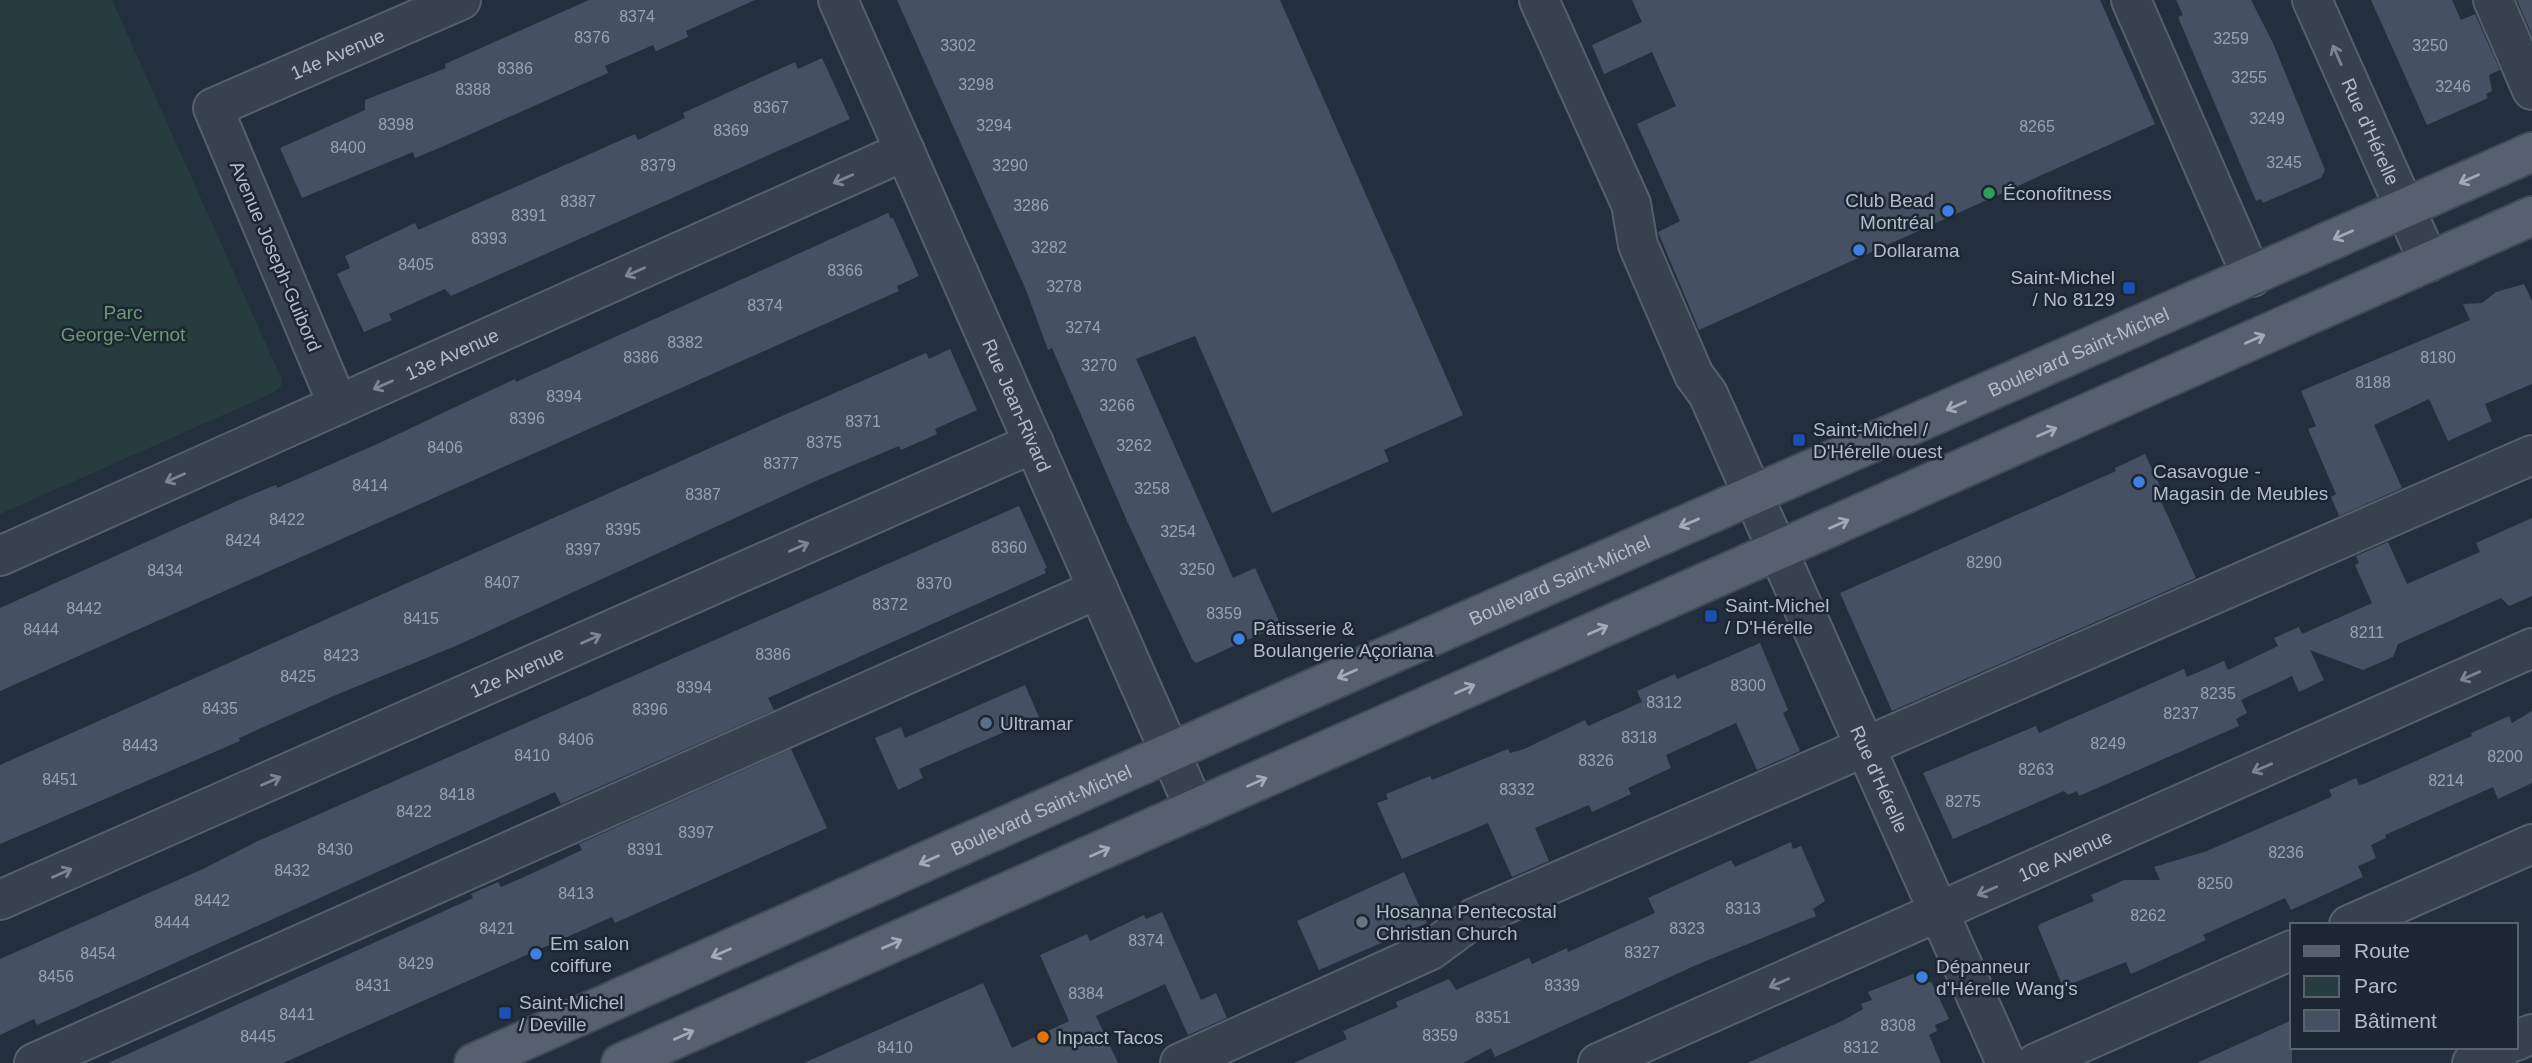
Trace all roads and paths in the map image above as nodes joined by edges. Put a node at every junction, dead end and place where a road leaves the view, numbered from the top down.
1 (461, 0) edge
2 (838, 0) edge
3 (1539, 0) edge
4 (2131, 0) edge
5 (2312, 0) edge
6 (2493, 0) edge
7 (2532, 90) edge
8 (214, 108) joint
9 (905, 151) junction
10 (2532, 152) edge
11 (2405, 207) junction
12 (2532, 216) edge
13 (2429, 262) junction
14 (2252, 277) junction
15 (338, 405) junction
16 (1034, 443) junction
17 (2532, 455) edge
18 (1752, 497) junction
19 (1776, 551) junction
20 (0, 556) edge
21 (1098, 589) junction
22 (2532, 649) edge
23 (1865, 748) junction
24 (1170, 752) junction
25 (1195, 809) junction
26 (2532, 844) edge
27 (0, 900) edge
28 (1938, 912) junction
29 (2354, 923) edge
30 (2290, 951) edge
31 (2500, 1049) edge
32 (34, 1063) edge
33 (474, 1063) edge
34 (621, 1063) edge
35 (1181, 1063) edge
36 (1598, 1063) edge
37 (2006, 1063) edge
38 (2036, 1063) edge
39 (2472, 1063) edge

1 - 8 street, 14e Avenue
2 - 9 street, Rue Jean-Rivard
3 - 18 street, Rue d'Hérelle
4 - 14 street
11 -> 5 street, Rue d'Hérelle
6 - 7 street
8 - 15 street, Avenue Joseph-Guibord
9 -> 15 street, 13e Avenue
9 - 16 street, Rue Jean-Rivard
10 -> 11 main road, Boulevard Saint-Michel
11 - 13 street, Rue d'Hérelle
11 -> 14 main road, Boulevard Saint-Michel
12 - 13 main road
19 -> 13 main road
14 -> 18 main road, Boulevard Saint-Michel
15 -> 20 street, 13e Avenue
16 - 21 street, Rue Jean-Rivard
27 -> 16 street, 12e Avenue
17 - 23 street
18 - 19 street, Rue d'Hérelle
18 -> 24 main road, Boulevard Saint-Michel
19 - 23 street, Rue d'Hérelle
25 -> 19 main road
21 - 24 street, Rue Jean-Rivard
21 - 32 street
22 -> 28 street, 10e Avenue
23 - 28 street, Rue d'Hérelle
23 - 35 street
24 - 25 street, Rue Jean-Rivard
24 -> 33 main road, Boulevard Saint-Michel
34 -> 25 main road
26 - 29 street
28 -> 36 street, 10e Avenue
28 - 37 street, Rue d'Hérelle
30 - 38 street
31 - 39 street

